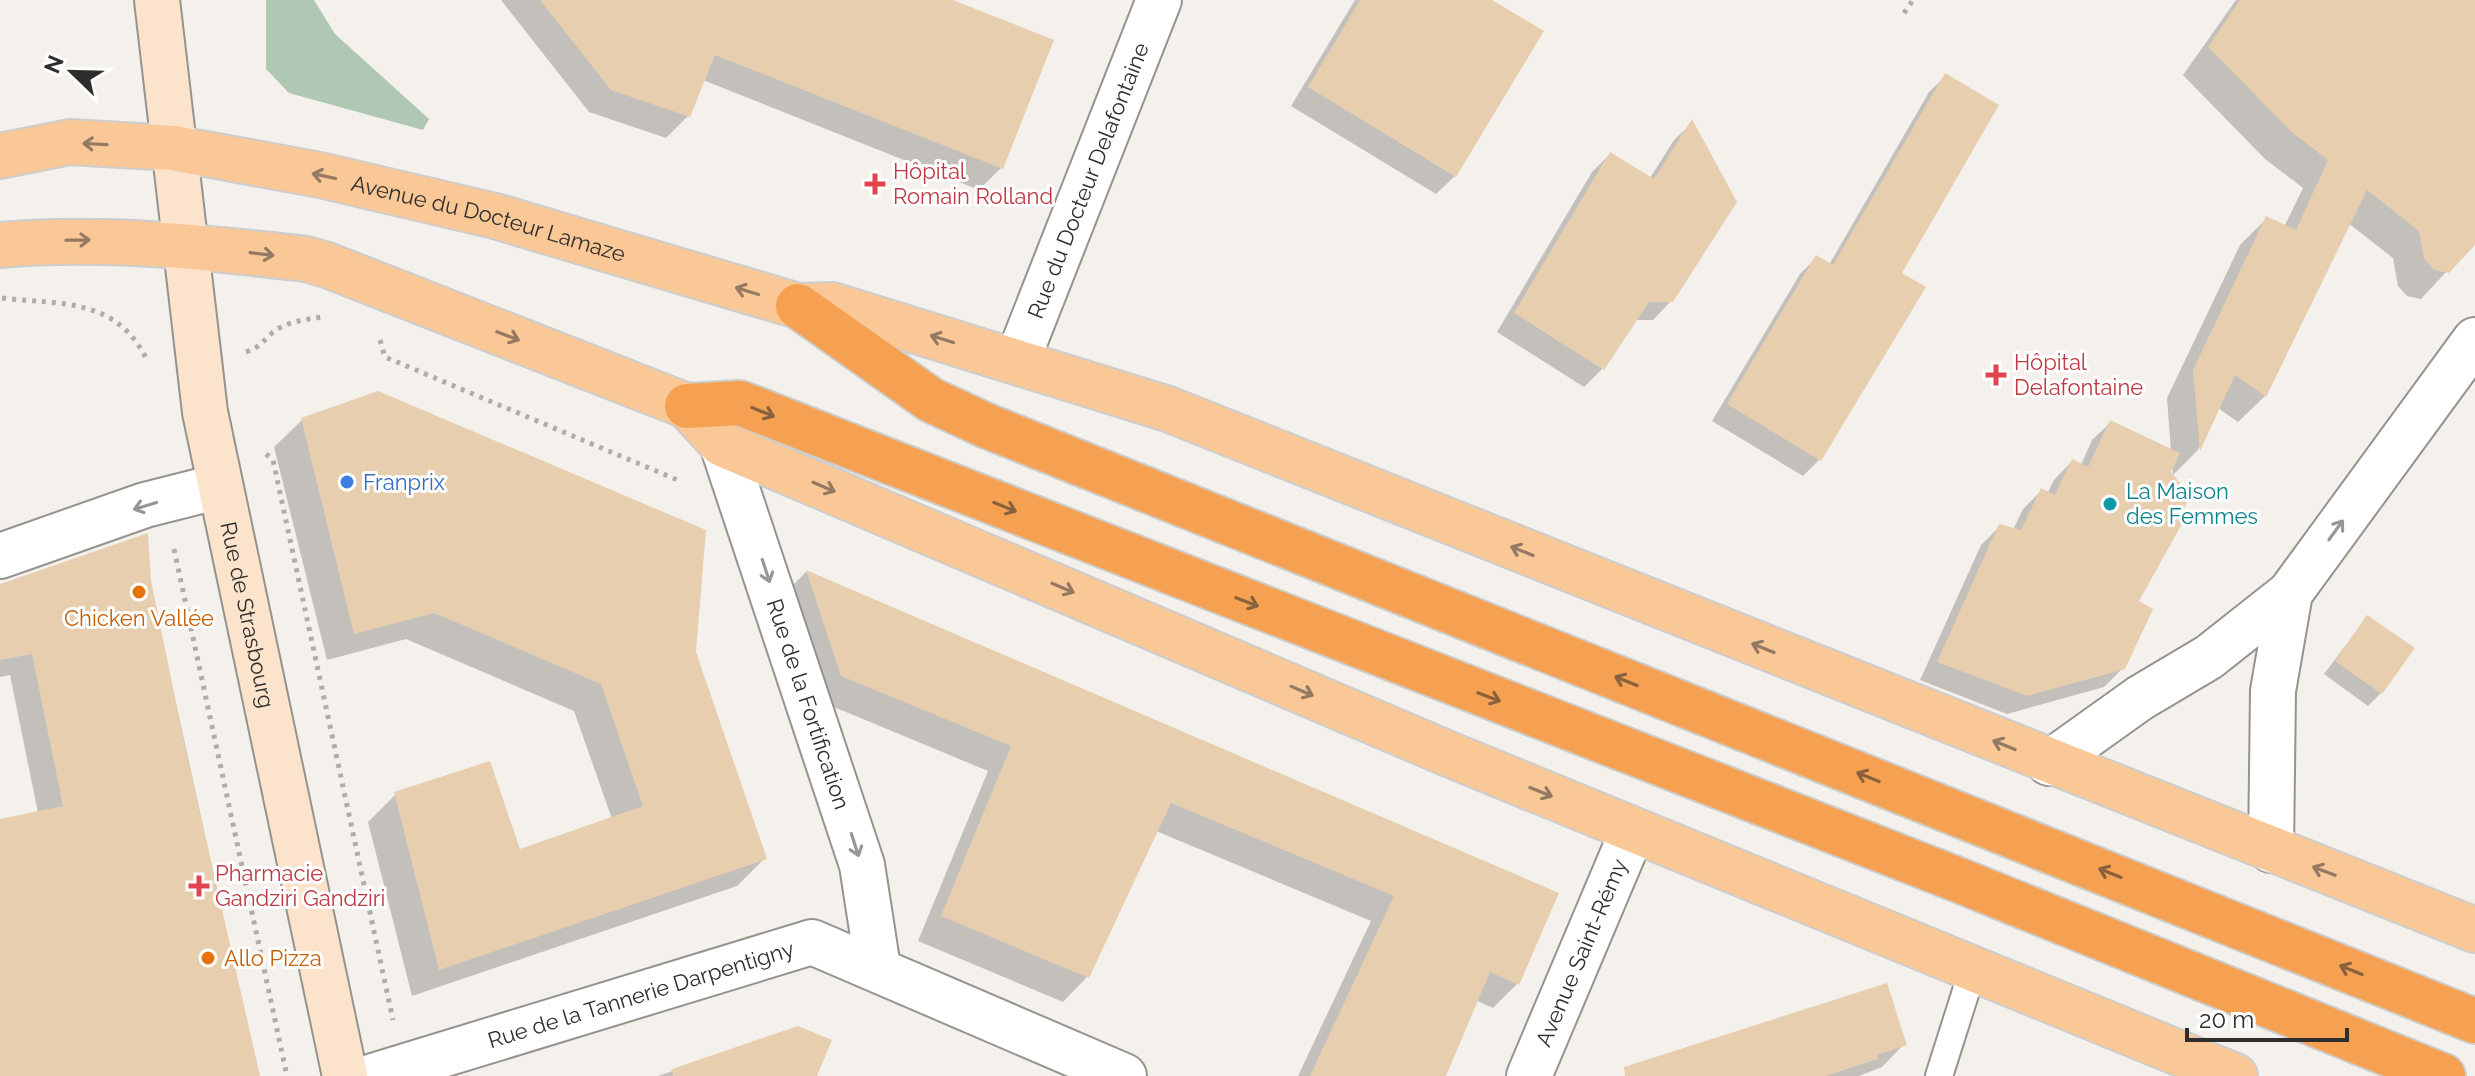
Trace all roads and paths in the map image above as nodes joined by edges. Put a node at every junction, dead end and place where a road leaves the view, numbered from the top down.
1 (157, 0) edge
2 (1159, 0) edge
3 (1913, 0) edge
4 (1904, 13) dead end
5 (173, 148) junction
6 (0, 156) edge
7 (0, 245) edge
8 (185, 245) junction
9 (0, 298) edge
10 (798, 306) junction
11 (2475, 340) edge
12 (1017, 361) junction
13 (151, 368) dead end
14 (687, 406) junction
15 (205, 412) junction
16 (722, 444) junction
17 (220, 486) junction
18 (164, 500) junction
19 (0, 556) edge
20 (2290, 593) junction
21 (2049, 763) junction
22 (1633, 830) junction
23 (2271, 850) junction
24 (2475, 930) edge
25 (878, 968) junction
26 (1973, 969) junction
27 (2475, 1021) edge
28 (395, 1027) dead end
29 (287, 1076) edge
30 (345, 1076) edge
31 (373, 1076) edge
32 (1124, 1076) edge
33 (1529, 1076) edge
34 (1939, 1076) edge
35 (2235, 1076) edge
36 (2443, 1076) edge

1 - 5 street, Rue de Strasbourg
2 - 12 street, Rue du Docteur Delafontaine
3 - 4 path
5 -> 6 main road, Avenue du Docteur Lamaze
5 - 8 street, Rue de Strasbourg
10 -> 5 main road, Avenue du Docteur Lamaze
7 -> 8 main road
8 -> 14 main road
8 - 15 street, Rue de Strasbourg
9 - 13 path
12 -> 10 main road, Avenue du Docteur Lamaze
27 -> 10 highway
20 -> 11 street
21 -> 12 main road, Avenue du Docteur Lamaze
14 - 16 main road
14 -> 36 highway
15 - 17 street, Rue de Strasbourg
15 - 28 path
16 -> 22 main road
16 -> 25 street, Rue de la Fortification
17 - 18 street
17 - 30 street, Rue de Strasbourg
18 -> 19 street
18 - 29 path
20 - 21 street
20 - 23 street
21 - 23 main road, Avenue du Docteur Lamaze
22 - 26 main road
22 - 33 street, Avenue Saint-Rémy
24 -> 23 main road, Avenue du Docteur Lamaze
25 - 31 street, Rue de la Tannerie Darpentigny
25 - 32 street, Rue de la Tannerie Darpentigny
26 - 34 lane
26 - 35 main road

